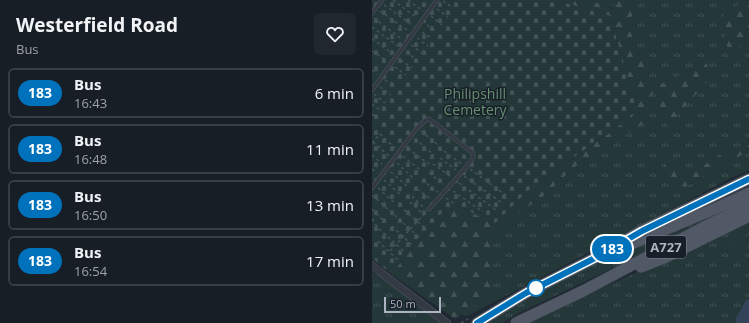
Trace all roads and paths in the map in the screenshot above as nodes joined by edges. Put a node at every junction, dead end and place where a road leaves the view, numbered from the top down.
1 (393, 0) edge
2 (437, 0) edge
3 (441, 0) edge
4 (381, 1) edge
5 (433, 6) junction
6 (376, 8) junction
7 (453, 8) dead end
8 (372, 13) edge
9 (372, 17) edge
10 (448, 17) dead end
11 (422, 21) junction
12 (372, 27) edge
13 (417, 28) junction
14 (437, 32) dead end
15 (412, 34) junction
16 (432, 39) dead end
17 (406, 42) junction
18 (428, 46) dead end
19 (402, 49) junction
20 (422, 53) dead end
21 (417, 60) dead end
22 (376, 84) junction
23 (372, 90) edge
24 (372, 93) edge
25 (391, 95) dead end
26 (385, 103) dead end
27 (372, 104) edge
28 (380, 110) dead end
29 (417, 128) junction
30 (411, 136) junction
31 (438, 146) dead end
32 (444, 151) dead end
33 (434, 155) dead end
34 (440, 158) dead end
35 (466, 167) junction
36 (372, 169) edge
37 (429, 173) dead end
38 (461, 174) junction
39 (381, 177) junction
40 (749, 179) edge
41 (373, 187) edge
42 (448, 187) junction
43 (417, 188) dead end
44 (748, 193) edge
45 (372, 195) edge
46 (401, 195) dead end
47 (412, 196) dead end
48 (508, 197) dead end
49 (410, 202) dead end
50 (436, 202) junction
51 (502, 203) dead end
52 (396, 204) dead end
53 (749, 205) edge
54 (372, 209) edge
55 (429, 209) dead end
56 (404, 210) dead end
57 (483, 212) dead end
58 (424, 215) junction
59 (749, 216) edge
60 (372, 219) edge
61 (384, 220) dead end
62 (418, 222) junction
63 (392, 226) dead end
64 (410, 229) junction
65 (426, 230) dead end
66 (403, 237) junction
67 (419, 237) dead end
68 (378, 241) dead end
69 (396, 244) junction
70 (413, 246) dead end
71 (390, 251) junction
72 (405, 252) dead end
73 (597, 257) junction
74 (398, 260) dead end
75 (372, 265) edge
76 (583, 290) junction
77 (447, 323) edge
78 (477, 323) edge
79 (516, 323) edge

1 - 11 path
2 - 5 lane
3 - 7 path
4 - 6 lane
4 - 13 path
5 - 10 path
5 - 11 lane
6 - 8 lane
6 - 15 path
9 - 17 path
11 - 13 lane
11 - 14 path
12 - 19 path
13 - 15 lane
13 - 16 path
15 - 17 lane
15 - 18 path
17 - 19 lane
17 - 20 path
19 - 21 path
19 - 22 lane
22 - 23 lane
22 - 25 path
24 - 26 path
27 - 28 path
29 - 30 lane
29 - 31 path
29 - 35 lane
30 - 33 path
30 - 39 lane
32 - 35 path
34 - 38 path
35 - 38 lane
35 - 48 path
36 - 39 path
37 - 42 path
38 - 42 lane
38 - 51 path
39 - 41 lane
39 - 46 path
40 - 73 main road
41 - 52 path
42 - 50 lane
42 - 57 path
43 - 50 path
44 - 73 main road, A727
45 - 64 path
47 - 58 path
49 - 58 path
50 - 55 lane
53 - 76 main road, A727
54 - 61 path
56 - 62 path
58 - 62 path
59 - 76 main road
60 - 69 path
62 - 64 path
62 - 65 path
63 - 66 path
64 - 66 path
64 - 67 path
66 - 69 path
66 - 70 path
68 - 71 path
69 - 71 path
69 - 72 path
71 - 74 path
73 - 78 main road, A727
75 - 77 street
76 - 79 main road, A727

